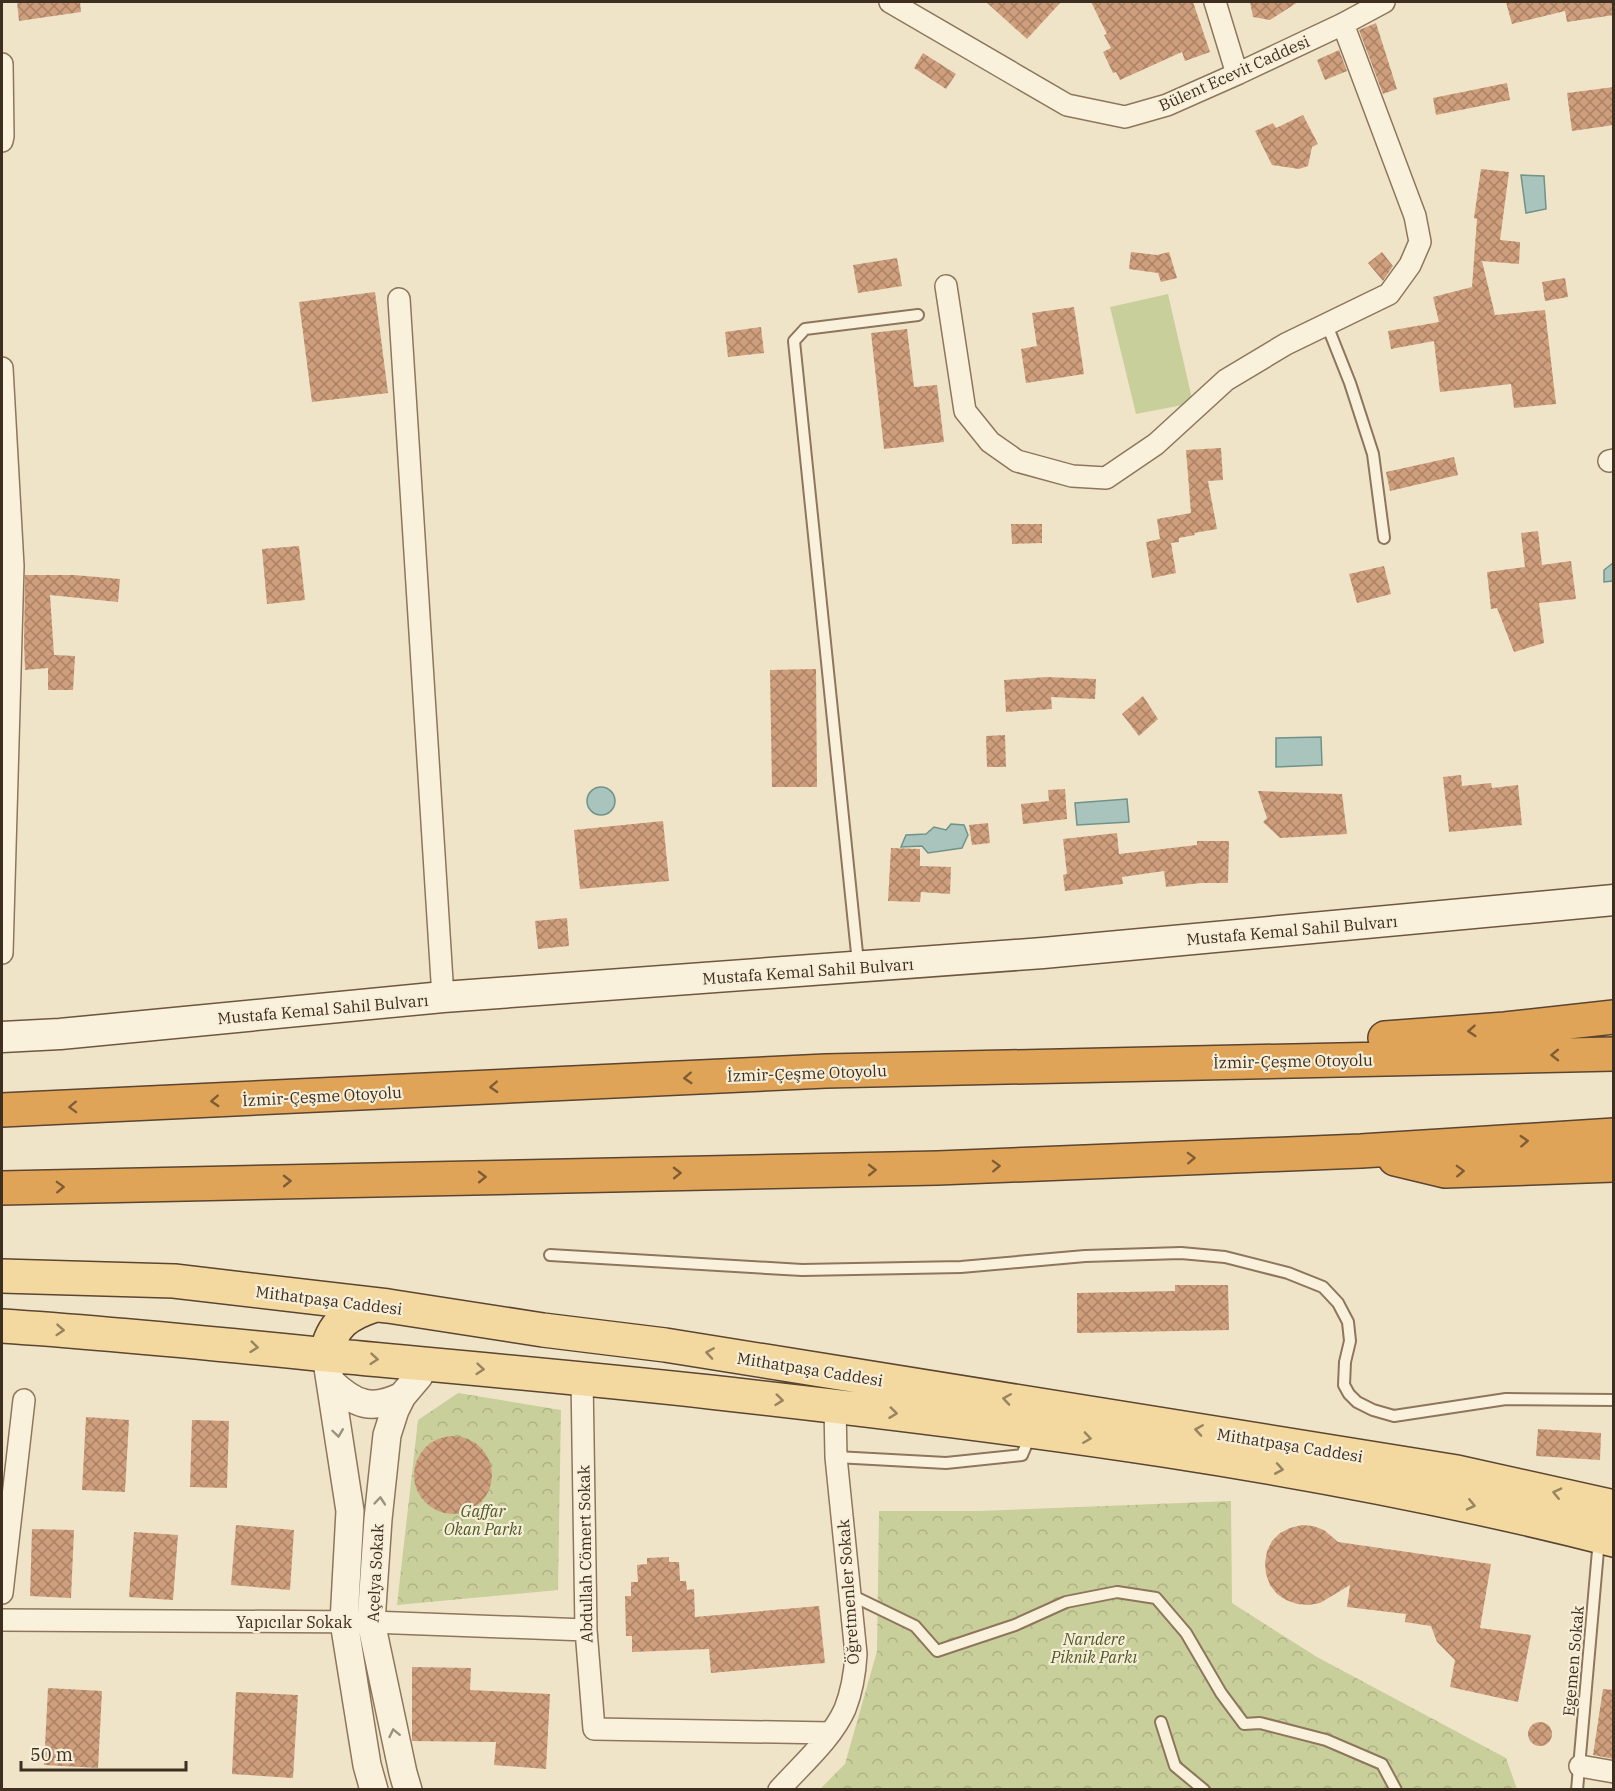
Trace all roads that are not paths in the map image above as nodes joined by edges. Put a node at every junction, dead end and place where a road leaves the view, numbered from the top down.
1 (890, 2) edge
2 (1215, 2) edge
3 (1384, 2) edge
4 (1343, 24) junction
5 (2, 64) edge
6 (1237, 74) junction
7 (2, 141) edge
8 (946, 286) dead end
9 (399, 300) dead end
10 (918, 315) dead end
11 (1328, 325) junction
12 (2, 368) edge
13 (1384, 538) dead end
14 (1614, 900) edge
15 (2, 953) edge
16 (858, 967) junction
17 (442, 997) junction
18 (1614, 1017) edge
19 (2, 1037) edge
20 (1614, 1054) edge
21 (826, 1071) junction
22 (2, 1110) edge
23 (1614, 1135) edge
24 (1361, 1151) junction
25 (1614, 1165) edge
26 (2, 1188) edge
27 (550, 1255) dead end
28 (2, 1276) edge
29 (381, 1306) junction
30 (2, 1326) edge
31 (422, 1363) junction
32 (329, 1368) junction
33 (582, 1378) junction
34 (402, 1396) junction
35 (24, 1400) dead end
36 (1614, 1400) edge
37 (835, 1406) junction
38 (1033, 1430) junction
39 (836, 1456) junction
40 (1614, 1507) edge
41 (1606, 1538) edge
42 (2, 1593) edge
43 (851, 1595) junction
44 (2, 1620) edge
45 (344, 1622) junction
46 (371, 1622) junction
47 (586, 1630) junction
48 (1161, 1722) dead end
49 (831, 1733) junction
50 (1580, 1766) junction
51 (1614, 1772) edge
52 (374, 1790) edge
53 (408, 1790) edge
54 (779, 1790) edge
55 (1204, 1790) edge
56 (1396, 1790) edge
57 (1577, 1790) edge

1 - 6 street, Bülent Ecevit Caddesi
2 - 6 street
3 - 4 street, Bülent Ecevit Caddesi
4 - 6 street, Bülent Ecevit Caddesi
4 - 11 street
5 - 7 street
8 - 11 street
9 - 17 street
10 - 16 lane
11 - 13 lane
12 - 15 street
14 - 16 main road, Mustafa Kemal Sahil Bulvarı
16 - 17 main road, Mustafa Kemal Sahil Bulvarı
17 - 19 main road, Mustafa Kemal Sahil Bulvarı
18 -> 21 highway
20 -> 21 highway, İzmir-Çeşme Otoyolu
21 -> 22 highway, İzmir-Çeşme Otoyolu
24 -> 23 highway
24 -> 25 highway
26 -> 24 highway
27 - 36 lane
28 - 29 main road, Mithatpaşa Caddesi
29 - 31 main road
29 - 32 main road
40 -> 29 main road, Mithatpaşa Caddesi
30 -> 32 main road, Mithatpaşa Caddesi
32 -> 31 main road, Mithatpaşa Caddesi
31 -> 33 main road, Mithatpaşa Caddesi
31 - 34 street, Açelya Sokak
32 - 34 street
32 -> 45 street, Açelya Sokak
33 -> 37 main road, Mithatpaşa Caddesi
33 - 47 street, Abdullah Cömert Sokak
46 -> 34 street, Açelya Sokak
35 - 42 street
37 -> 38 main road, Mithatpaşa Caddesi
37 - 39 street, Öğretmenler Sokak
38 - 39 lane
38 -> 41 main road, Mithatpaşa Caddesi
39 - 43 street, Öğretmenler Sokak
41 - 50 lane, Egemen Sokak
43 - 49 street, Öğretmenler Sokak
43 - 56 lane
44 - 45 street, Yapıcılar Sokak
45 - 46 street, Yapıcılar Sokak
45 - 52 street, Açelya Sokak
46 - 47 street, Yapıcılar Sokak
53 -> 46 street, Açelya Sokak
47 - 49 street, Abdullah Cömert Sokak
48 - 55 lane
49 - 54 street, Öğretmenler Sokak
50 - 51 street
50 - 57 lane, Egemen Sokak

